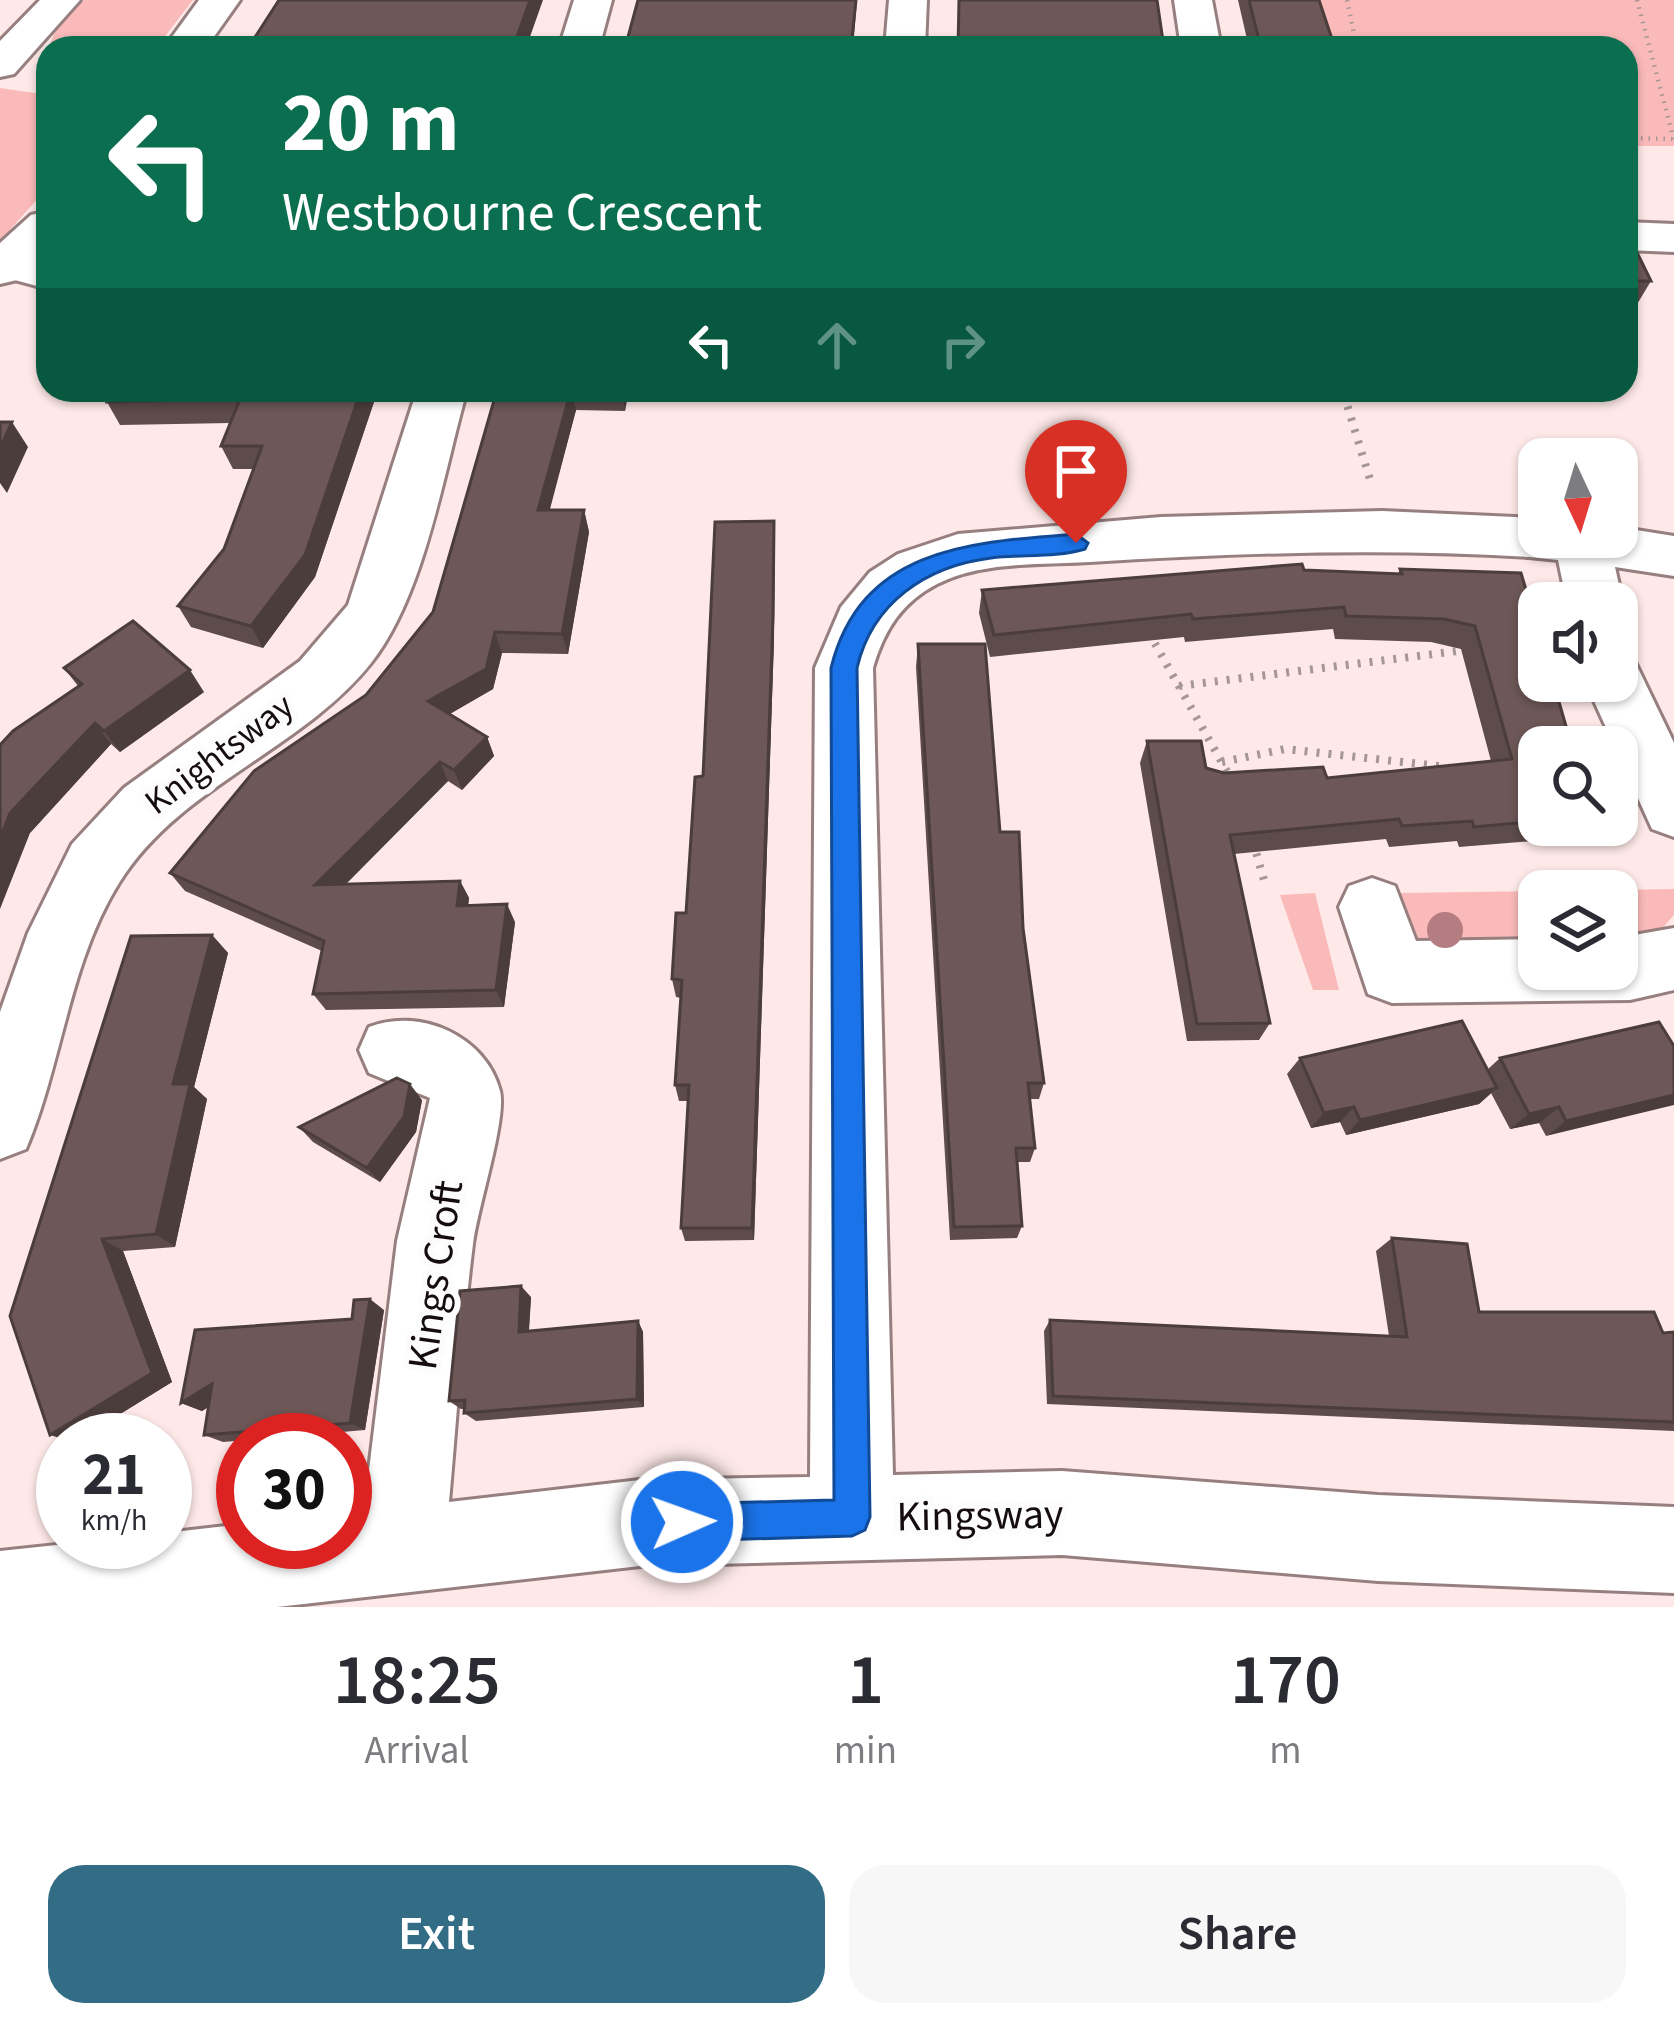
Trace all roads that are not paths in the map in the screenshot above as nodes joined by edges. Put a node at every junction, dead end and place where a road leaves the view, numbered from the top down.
1 (61, 0) edge
2 (220, 0) edge
3 (593, 0) edge
4 (908, 0) edge
5 (1193, 0) edge
6 (194, 36) edge
7 (582, 36) edge
8 (906, 36) edge
9 (1199, 36) edge
10 (0, 70) edge
11 (36, 77) edge
12 (1638, 236) edge
13 (1674, 238) edge
14 (36, 243) edge
15 (18, 269) edge
16 (438, 402) edge
17 (1674, 556) edge
18 (1589, 573) edge
19 (1626, 702) edge
20 (1674, 809) edge
21 (1372, 907) dead end
22 (1674, 959) edge
23 (394, 1050) dead end
24 (0, 1124) edge
25 (852, 1517) junction
26 (402, 1549) junction
27 (1674, 1550) edge
28 (0, 1595) edge

1 - 10 street
2 - 6 main road
3 - 7 street
4 - 8 street
5 - 9 street
10 - 11 street
12 - 13 street
14 - 15 main road
16 - 24 street, Knightsway
17 - 18 street
18 - 25 street
19 - 20 street
21 - 22 street
23 - 26 street, Kings Croft
25 - 26 street, Kingsway
25 - 27 street, Kingsway
26 - 28 street, Kingsway

